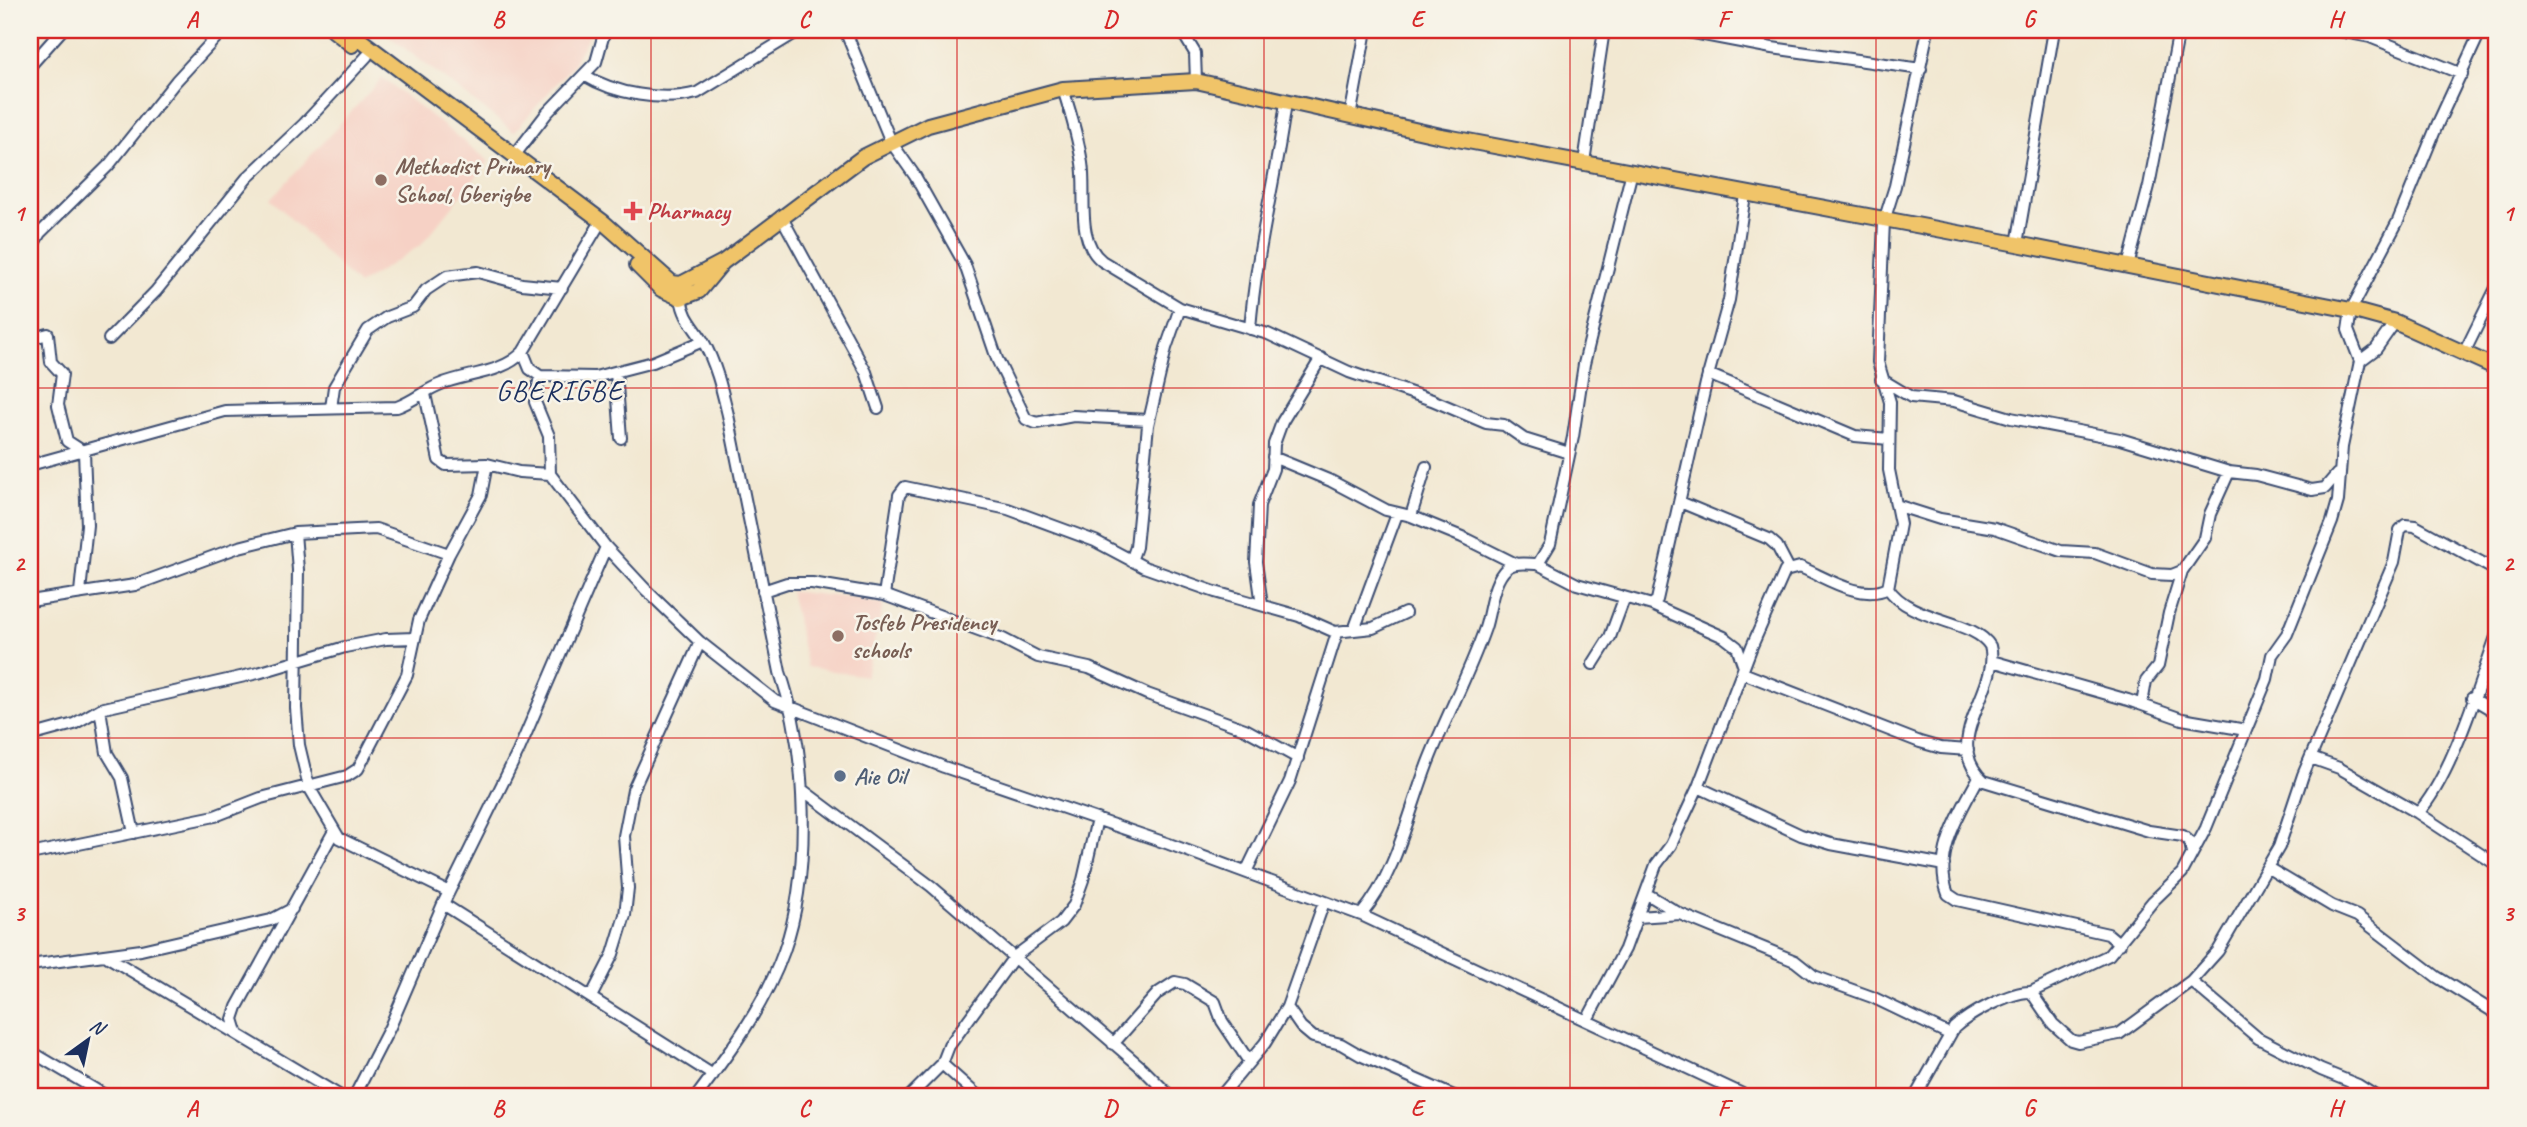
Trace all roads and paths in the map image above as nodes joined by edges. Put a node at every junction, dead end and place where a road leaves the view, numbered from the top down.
1 (62, 30) edge
2 (223, 30) edge
3 (333, 30) edge
4 (347, 30) edge
5 (604, 30) edge
6 (800, 30) edge
7 (845, 30) edge
8 (1181, 30) edge
9 (1604, 30) edge
10 (1686, 30) edge
11 (1928, 30) edge
12 (2054, 30) edge
13 (2179, 30) edge
14 (2334, 30) edge
15 (2481, 30) edge
16 (1364, 31) edge
17 (367, 56) junction
18 (30, 66) edge
19 (1921, 69) junction
20 (2462, 74) junction
21 (584, 75) junction
22 (1196, 81) junction
23 (1063, 89) junction
24 (1286, 102) junction
25 (1350, 117) junction
26 (891, 142) junction
27 (514, 156) junction
28 (1584, 162) junction
29 (1632, 171) junction
30 (1745, 195) junction
31 (781, 216) junction
32 (1884, 221) junction
33 (597, 228) junction
34 (2017, 244) junction
35 (30, 250) edge
36 (723, 262) junction
37 (2128, 266) junction
38 (2497, 286) edge
39 (562, 288) junction
40 (681, 298) junction
41 (1180, 308) junction
42 (2351, 310) junction
43 (2395, 322) junction
44 (1250, 329) junction
45 (30, 339) edge
46 (109, 340) dead end
47 (703, 341) junction
48 (2465, 351) junction
49 (523, 352) junction
50 (1321, 358) junction
51 (2360, 361) junction
52 (2497, 368) edge
53 (616, 372) junction
54 (1708, 374) junction
55 (540, 376) junction
56 (1881, 379) junction
57 (425, 394) junction
58 (331, 408) junction
59 (878, 408) dead end
60 (1149, 420) junction
61 (621, 438) dead end
62 (1889, 439) junction
63 (84, 452) junction
64 (1569, 453) junction
65 (1273, 457) junction
66 (487, 464) junction
67 (30, 465) edge
68 (1426, 467) dead end
69 (2229, 472) junction
70 (550, 474) junction
71 (2337, 474) junction
72 (1680, 502) junction
73 (1899, 506) junction
74 (1397, 514) junction
75 (1411, 516) junction
76 (295, 533) junction
77 (606, 547) junction
78 (449, 554) junction
79 (1131, 561) junction
80 (1516, 564) junction
81 (1538, 564) junction
82 (1789, 569) junction
83 (2497, 570) edge
84 (2182, 571) junction
85 (1888, 588) junction
86 (763, 591) junction
87 (80, 592) junction
88 (884, 596) junction
89 (1624, 599) junction
90 (30, 601) edge
91 (1262, 605) junction
92 (1652, 606) junction
93 (1405, 613) dead end
94 (1354, 630) junction
95 (1337, 633) junction
96 (2497, 634) edge
97 (414, 638) junction
98 (700, 642) junction
99 (1752, 646) junction
100 (1739, 652) junction
101 (1992, 661) junction
102 (295, 663) junction
103 (1593, 664) dead end
104 (1744, 671) junction
105 (2472, 698) junction
106 (2142, 704) junction
107 (100, 709) junction
108 (793, 709) junction
109 (2497, 713) edge
110 (2246, 730) junction
111 (30, 736) edge
112 (1968, 750) junction
113 (1298, 758) junction
114 (2311, 758) junction
115 (1979, 777) junction
116 (1698, 787) junction
117 (309, 788) junction
118 (804, 791) junction
119 (2418, 813) junction
120 (1097, 819) junction
121 (334, 831) junction
122 (134, 833) junction
123 (2192, 853) junction
124 (30, 855) edge
125 (2497, 865) edge
126 (1944, 866) junction
127 (2268, 868) junction
128 (1246, 872) junction
129 (449, 892) junction
130 (1647, 894) junction
131 (1324, 902) junction
132 (443, 904) junction
133 (292, 909) junction
134 (1680, 914) junction
135 (1361, 915) junction
136 (1638, 917) junction
137 (2120, 944) junction
138 (108, 957) junction
139 (1014, 957) junction
140 (30, 965) edge
141 (2191, 981) junction
142 (2031, 992) junction
143 (591, 997) junction
144 (1287, 1007) junction
145 (2497, 1014) edge
146 (1587, 1020) junction
147 (238, 1033) junction
148 (1949, 1034) junction
149 (1113, 1044) junction
150 (30, 1052) edge
151 (1248, 1060) junction
152 (942, 1064) junction
153 (713, 1075) junction
154 (108, 1097) edge
155 (342, 1097) edge
156 (354, 1097) edge
157 (696, 1097) edge
158 (909, 1097) edge
159 (979, 1097) edge
160 (1171, 1097) edge
161 (1220, 1097) edge
162 (1456, 1097) edge
163 (1749, 1097) edge
164 (1915, 1097) edge
165 (2377, 1097) edge

1 - 18 street
2 - 35 street
3 - 17 main road
4 - 27 main road
5 - 21 street
6 - 21 street
7 - 26 street
8 - 22 street
9 - 28 street
10 - 19 street
11 - 19 street
12 - 34 street
13 - 37 street
14 - 20 street
15 - 20 street
16 - 25 street
17 - 33 main road
17 - 46 street
19 - 32 street
20 - 42 street
21 - 27 street
22 - 23 main road
22 - 24 main road
23 - 26 main road
23 - 41 street
24 - 25 main road
24 - 44 street
25 - 28 main road
26 - 31 main road
26 - 60 street
27 - 36 main road
28 - 29 main road
29 - 30 main road
29 - 64 street
30 - 32 main road
30 - 54 street
31 - 36 main road
31 - 59 street
32 - 34 main road
32 - 56 street
33 - 39 street
33 - 40 main road
34 - 37 main road
36 - 40 main road
37 - 42 main road
38 - 48 street
39 - 49 street
39 - 58 street
40 - 47 street
41 - 44 street
41 - 60 street
42 - 43 main road
42 - 51 street
43 - 48 main road
43 - 51 street
44 - 50 street
45 - 63 street
47 - 53 street
47 - 86 street
48 - 52 main road
49 - 55 street
49 - 57 street
50 - 64 street
50 - 65 street
51 - 71 street
53 - 55 street
53 - 61 street
54 - 62 street
54 - 72 street
55 - 70 street
56 - 62 street
56 - 69 street
57 - 58 street
57 - 66 street
58 - 63 street
60 - 79 street
62 - 73 street
63 - 67 street
63 - 87 street
64 - 81 street
65 - 74 street
65 - 91 street
66 - 70 street
66 - 78 street
68 - 75 street
69 - 71 street
69 - 84 street
70 - 77 street
71 - 110 street
72 - 82 street
72 - 92 street
73 - 84 street
73 - 85 street
74 - 75 street
74 - 94 street
75 - 80 street
76 - 78 street
76 - 87 street
76 - 102 street
77 - 98 street
77 - 129 street
78 - 97 street
79 - 88 street
79 - 91 street
80 - 81 street
80 - 135 street
81 - 89 street
82 - 85 street
82 - 99 street
83 - 114 street
84 - 106 street
85 - 101 street
86 - 88 street
86 - 108 street
87 - 90 street
88 - 113 street
89 - 92 street
89 - 103 street
91 - 95 street
92 - 100 street
93 - 94 street
94 - 95 street
95 - 113 street
96 - 105 street
97 - 102 street
97 - 117 street
98 - 108 street
98 - 143 street
99 - 100 street
99 - 104 street
100 - 104 street
101 - 106 street
101 - 112 street
102 - 107 street
102 - 117 street
104 - 112 street
104 - 116 street
105 - 109 street
105 - 119 street
106 - 110 street
107 - 111 street
107 - 122 street
108 - 118 street
108 - 120 street
110 - 123 street
112 - 115 street
113 - 128 street
114 - 119 street
114 - 127 street
115 - 123 street
115 - 126 street
116 - 126 street
116 - 130 street
117 - 121 street
117 - 122 street
118 - 139 street
118 - 153 street
119 - 125 street
120 - 128 street
120 - 139 street
121 - 129 street
121 - 133 street
122 - 124 street
123 - 137 street
126 - 137 street
127 - 141 street
127 - 145 street
128 - 131 street
129 - 132 street
130 - 134 street
130 - 136 street
131 - 135 street
131 - 144 street
132 - 143 street
132 - 156 street
133 - 138 street
133 - 147 street
134 - 136 street
134 - 148 street
135 - 146 street
136 - 146 street
137 - 142 street
138 - 140 street
138 - 147 street
139 - 149 street
139 - 152 street
141 - 142 street
141 - 165 street
142 - 148 street
143 - 153 street
144 - 151 street
144 - 162 street
146 - 163 street
147 - 155 street
148 - 164 street
149 - 151 street
149 - 160 street
150 - 154 street
151 - 161 street
152 - 158 street
152 - 159 street
153 - 157 street

